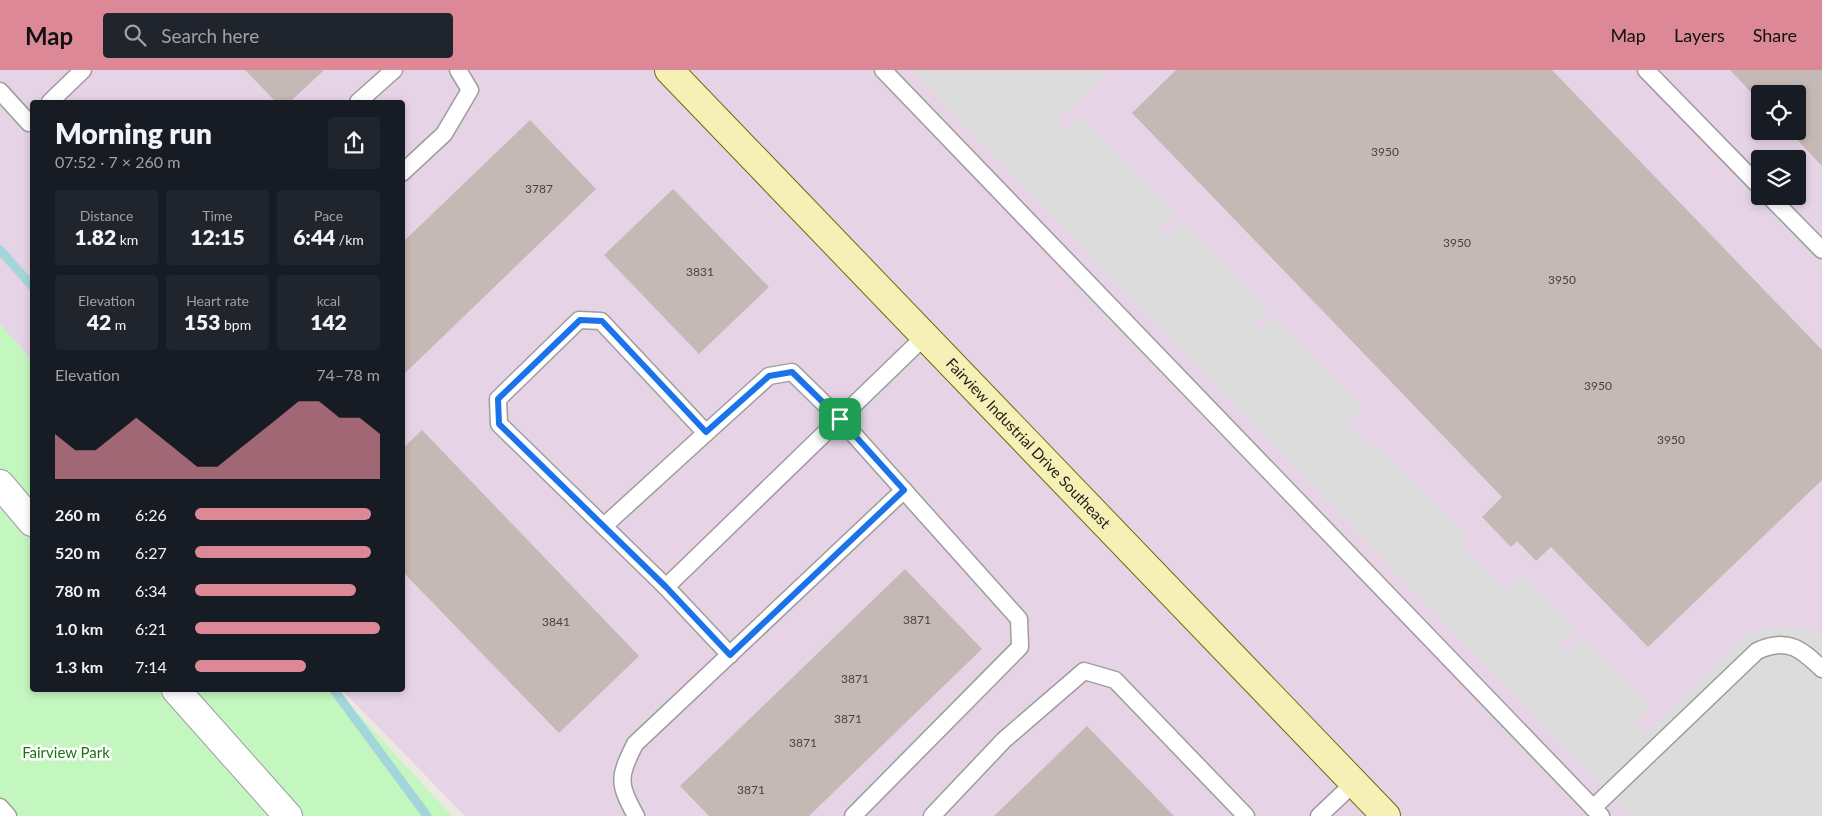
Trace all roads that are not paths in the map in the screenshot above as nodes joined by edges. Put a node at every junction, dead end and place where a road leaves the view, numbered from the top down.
1 (83, 70) edge
2 (394, 70) edge
3 (458, 70) edge
4 (669, 70) edge
5 (883, 70) edge
6 (1646, 70) edge
7 (0, 91) edge
8 (52, 100) edge
9 (360, 100) edge
10 (30, 122) edge
11 (405, 170) edge
12 (1751, 178) edge
13 (1778, 205) edge
14 (1822, 250) edge
15 (925, 336) junction
16 (840, 419) junction
17 (706, 432) junction
18 (0, 484) edge
19 (904, 490) junction
20 (30, 520) edge
21 (604, 526) junction
22 (666, 587) junction
23 (730, 655) junction
24 (1822, 669) edge
25 (178, 692) edge
26 (1354, 783) junction
27 (0, 807) edge
28 (1597, 812) edge
29 (8, 816) edge
30 (288, 816) edge
31 (636, 816) edge
32 (853, 816) edge
33 (932, 816) edge
34 (1246, 816) edge
35 (1319, 816) edge
36 (1386, 816) edge

1 - 8 lane
2 - 9 lane
3 - 11 lane
4 - 15 main road, Fairview Industrial Drive Southeast
5 - 28 lane
6 - 12 lane
7 - 10 lane
13 - 14 lane
15 - 16 lane
15 - 26 main road, Fairview Industrial Drive Southeast
16 - 17 lane
16 - 19 lane
16 - 22 lane
17 - 21 lane
17 - 21 lane
18 - 20 street
19 - 23 lane
19 - 32 lane
21 - 22 lane
22 - 23 lane
23 - 31 lane
24 - 28 lane
25 - 30 street
26 - 35 lane
26 - 36 main road, Fairview Industrial Drive Southeast
27 - 29 lane
33 - 34 lane

